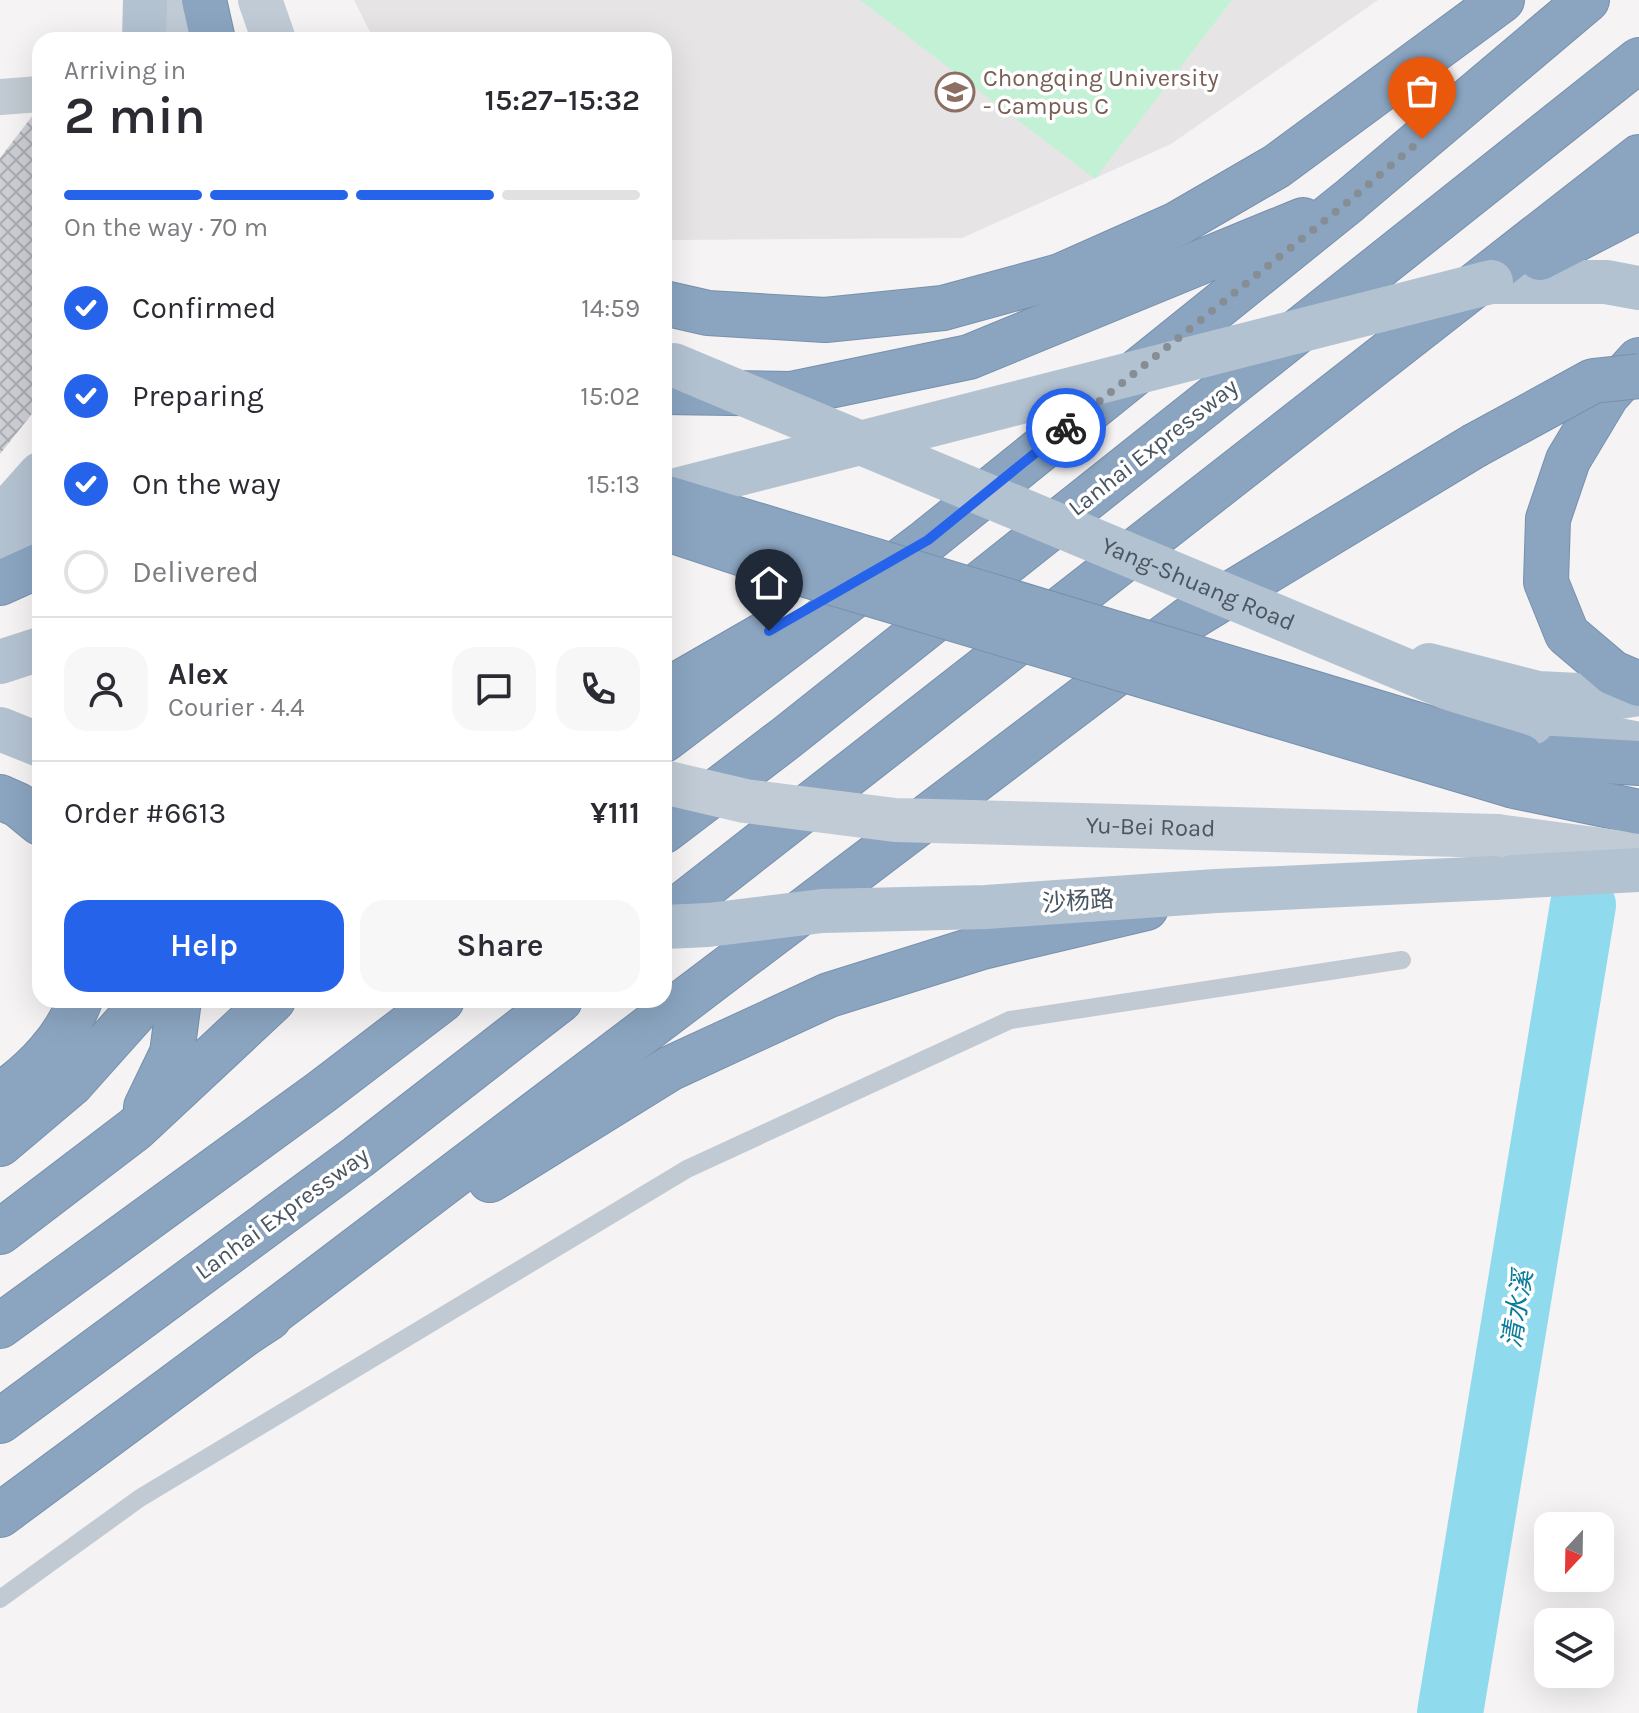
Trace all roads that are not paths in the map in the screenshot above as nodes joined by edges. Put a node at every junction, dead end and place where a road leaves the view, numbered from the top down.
1 (145, 0) edge
2 (187, 0) edge
3 (204, 0) edge
4 (260, 0) edge
5 (1502, 0) edge
6 (1587, 0) edge
7 (144, 32) edge
8 (187, 32) edge
9 (211, 32) edge
10 (271, 32) edge
11 (1639, 60) edge
12 (32, 95) edge
13 (0, 97) edge
14 (1639, 157) edge
15 (1349, 201) junction
16 (1639, 207) edge
17 (1491, 282) junction
18 (1639, 288) edge
19 (672, 305) edge
20 (1639, 360) edge
21 (672, 371) edge
22 (672, 372) edge
23 (1639, 376) edge
24 (897, 432) junction
25 (672, 460) edge
26 (32, 483) edge
27 (672, 493) edge
28 (672, 497) edge
29 (0, 519) edge
30 (32, 530) edge
31 (672, 531) edge
32 (928, 540) junction
33 (0, 554) edge
34 (32, 569) edge
35 (0, 583) edge
36 (1343, 643) junction
37 (672, 687) edge
38 (1634, 691) edge
39 (0, 729) edge
40 (672, 734) edge
41 (32, 742) edge
42 (1639, 744) edge
43 (1522, 755) junction
44 (1639, 763) edge
45 (672, 784) edge
46 (0, 797) edge
47 (1639, 812) edge
48 (32, 816) edge
49 (672, 825) edge
50 (1639, 855) edge
51 (1495, 857) junction
52 (1639, 870) edge
53 (1216, 891) junction
54 (672, 913) edge
55 (672, 927) edge
56 (1402, 960) dead end
57 (77, 1008) edge
58 (139, 1008) edge
59 (178, 1008) edge
60 (264, 1008) edge
61 (432, 1008) edge
62 (550, 1008) edge
63 (0, 1095) edge
64 (135, 1129) junction
65 (0, 1144) edge
66 (0, 1232) edge
67 (0, 1326) edge
68 (246, 1333) junction
69 (0, 1421) edge
70 (0, 1515) edge
71 (0, 1599) edge

1 - 7 main road
2 - 8 main road
3 - 9 highway
4 - 10 main road
5 - 19 highway
6 - 15 highway
11 - 49 highway, Lanhai Expressway
12 - 13 street
14 - 54 highway
15 - 21 highway
15 - 32 highway
16 - 17 highway
17 - 18 main road
17 - 24 main road, bridge
20 - 38 highway
22 - 36 main road, Yang-Shuang Road, bridge
23 - 68 highway, bridge
24 - 25 main road, bridge
24 - 27 main road, bridge
26 - 29 main road
28 - 43 highway, bridge
30 - 33 main road
31 - 43 highway, bridge
32 - 37 highway
32 - 40 highway
34 - 35 highway
36 - 38 main road, bridge
36 - 43 main road, Yang-Shuang Road, bridge
39 - 41 main road
42 - 43 main road, Yang-Shuang Road
43 - 44 highway
43 - 47 highway
45 - 51 main road, Yu-Bei Road, bridge
46 - 48 highway
50 - 51 main road, Yu-Bei Road
51 - 52 main road, 沙杨路
51 - 53 main road, 沙杨路, bridge
53 - 55 main road, 沙杨路, bridge
53 - 68 highway, bridge
56 - 71 lane
57 - 63 highway
58 - 65 highway
59 - 64 highway
60 - 64 highway
61 - 67 highway
62 - 69 highway, Lanhai Expressway
64 - 66 highway
68 - 70 highway

